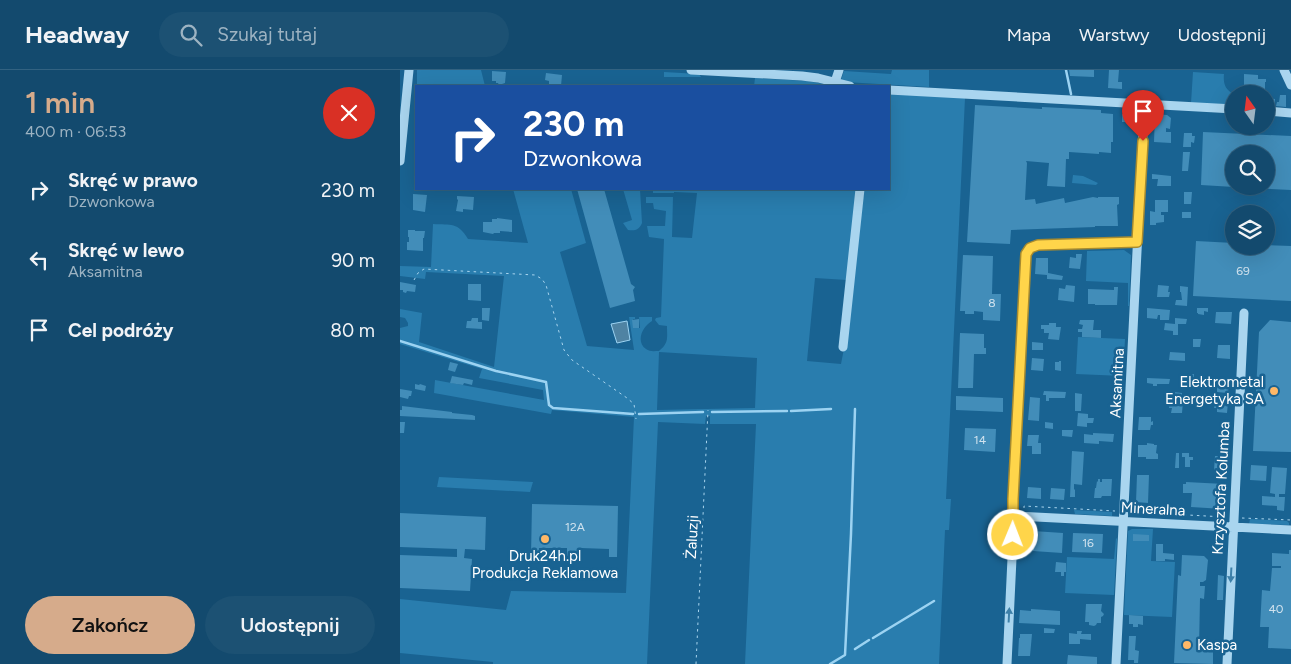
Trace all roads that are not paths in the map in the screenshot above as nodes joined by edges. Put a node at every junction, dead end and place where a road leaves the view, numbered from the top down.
1 (409, 70) edge
2 (691, 70) edge
3 (839, 70) edge
4 (1284, 70) edge
5 (835, 82) junction
6 (846, 85) edge
7 (1291, 85) edge
8 (890, 90) edge
9 (1140, 104) junction
10 (1225, 109) edge
11 (1275, 111) edge
12 (1291, 112) edge
13 (400, 161) edge
14 (860, 190) edge
15 (1137, 242) junction
16 (1244, 313) dead end
17 (843, 347) dead end
18 (1198, 399) dead end
19 (1239, 402) junction
20 (1014, 516) junction
21 (1124, 521) junction
22 (1233, 526) junction
23 (1291, 530) edge
24 (1007, 664) edge
25 (1116, 664) edge
26 (1227, 664) edge

1 - 13 street
2 - 5 street
3 - 5 street
4 - 7 street
5 - 6 street
8 - 9 street
9 - 10 street
9 - 15 street, Aksamitna
11 - 12 street
14 - 17 street
15 - 20 street
15 - 21 street, Aksamitna
16 - 19 street, Krzysztofa Kolumba
18 - 19 street
19 - 22 street, Krzysztofa Kolumba
20 - 21 street, Mineralna
24 -> 20 street
21 - 22 street, Mineralna
21 - 25 street, Aksamitna
22 - 23 street, Mineralna
22 -> 26 street, Krzysztofa Kolumba

